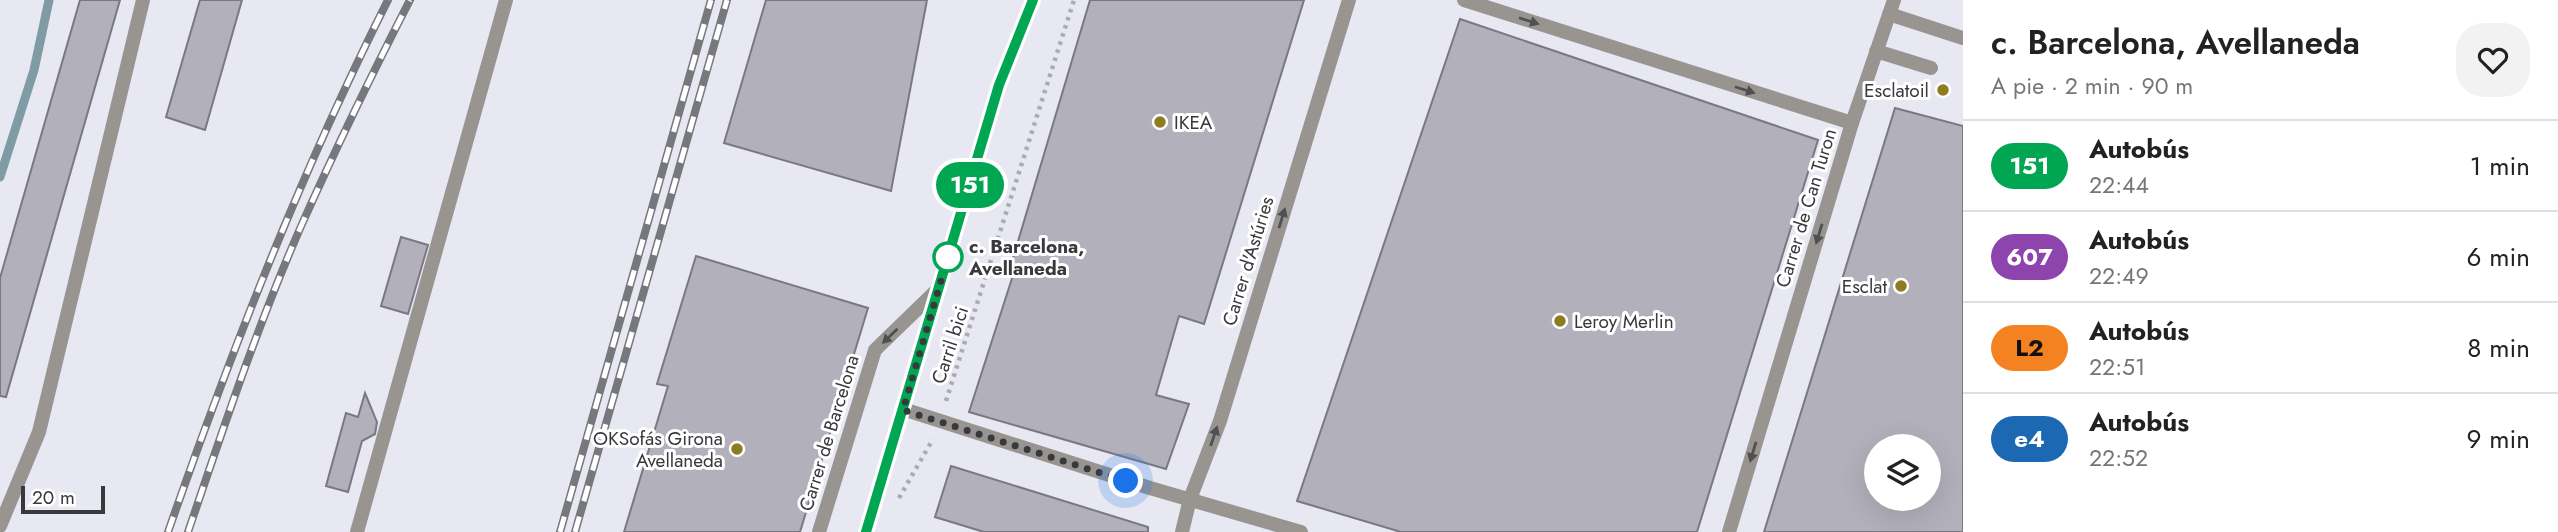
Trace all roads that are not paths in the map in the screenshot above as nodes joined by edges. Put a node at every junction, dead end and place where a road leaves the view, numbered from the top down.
1 (143, 0) edge
2 (506, 0) edge
3 (1032, 0) edge
4 (1349, 0) edge
5 (1464, 0) edge
6 (1891, 7) edge
7 (1963, 38) edge
8 (1876, 51) junction
9 (1931, 68) dead end
10 (1852, 124) junction
11 (939, 288) junction
12 (903, 410) junction
13 (1190, 499) junction
14 (0, 526) edge
15 (357, 532) edge
16 (819, 532) edge
17 (866, 532) edge
18 (1182, 532) edge
19 (1301, 532) edge
20 (1729, 532) edge

1 - 14 street
2 - 15 street
3 - 11 main road, Carrer de Barcelona
13 -> 4 street, Carrer d'Astúries
5 -> 10 street, Carrer de Can Turon
6 - 7 street
6 - 8 street
8 - 9 street
8 - 10 street
10 -> 20 street, Carrer de Can Turon
11 - 12 main road, Carrer de Barcelona
11 -> 16 street, Carrer de Barcelona
12 - 13 street
12 - 17 main road, Carrer de Barcelona
13 - 18 street, Carrer d'Astúries
13 - 19 street

